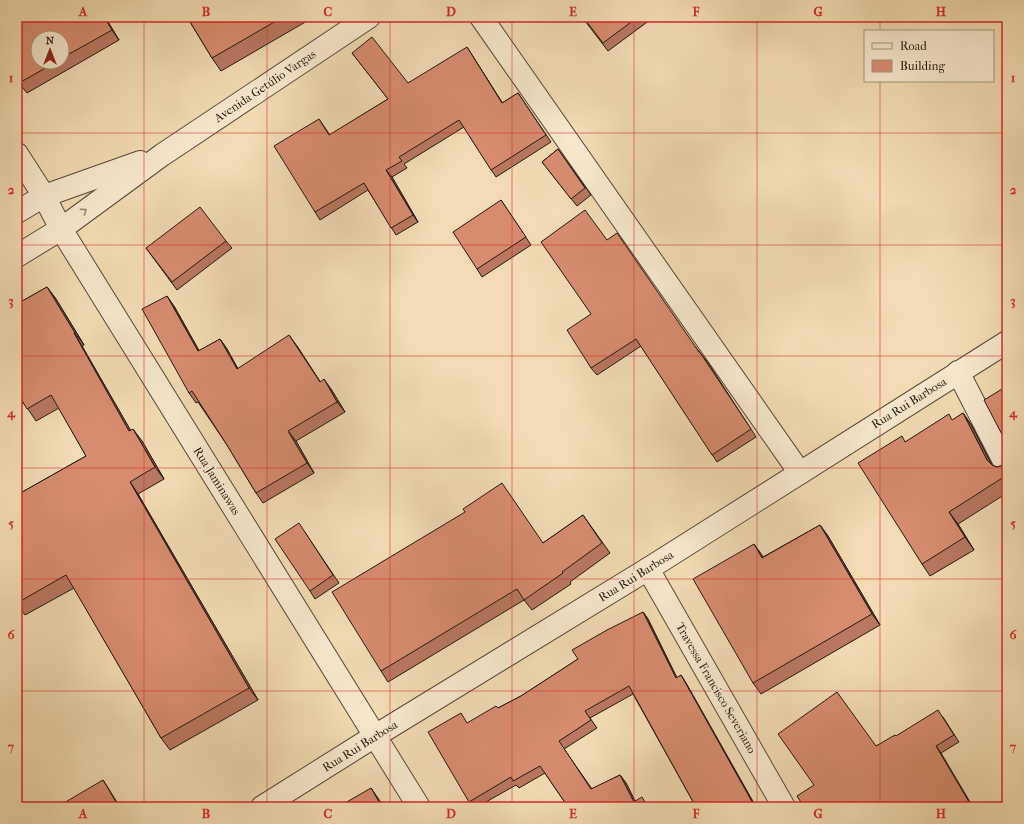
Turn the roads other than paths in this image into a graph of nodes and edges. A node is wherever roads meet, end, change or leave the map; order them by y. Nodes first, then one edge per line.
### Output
1 (369, 17) edge
2 (481, 17) edge
3 (17, 154) edge
4 (162, 155) junction
5 (44, 196) junction
6 (17, 212) edge
7 (61, 229) junction
8 (17, 256) edge
9 (1007, 342) edge
10 (958, 372) junction
11 (1007, 467) edge
12 (800, 473) junction
13 (648, 569) junction
14 (375, 736) junction
15 (262, 807) edge
16 (419, 807) edge
17 (784, 807) edge

1 - 4 street, Avenida Getúlio Vargas
2 - 12 street
3 - 5 street, Rua Jaminawas
4 - 5 street, Avenida Getúlio Vargas
7 -> 4 street, Avenida Getúlio Vargas
5 - 6 street, Avenida Getúlio Vargas
5 - 7 street, Rua Jaminawas
7 - 8 street, Avenida Getúlio Vargas
7 - 14 street, Rua Jaminawas
9 - 10 street, Rua Rui Barbosa
10 - 11 street
10 - 12 street, Rua Rui Barbosa
12 - 13 street, Rua Rui Barbosa
13 - 14 street, Rua Rui Barbosa
13 - 17 street, Travessa Francisco Severiano
14 - 15 street, Rua Rui Barbosa
14 - 16 street, Rua Jaminawas

